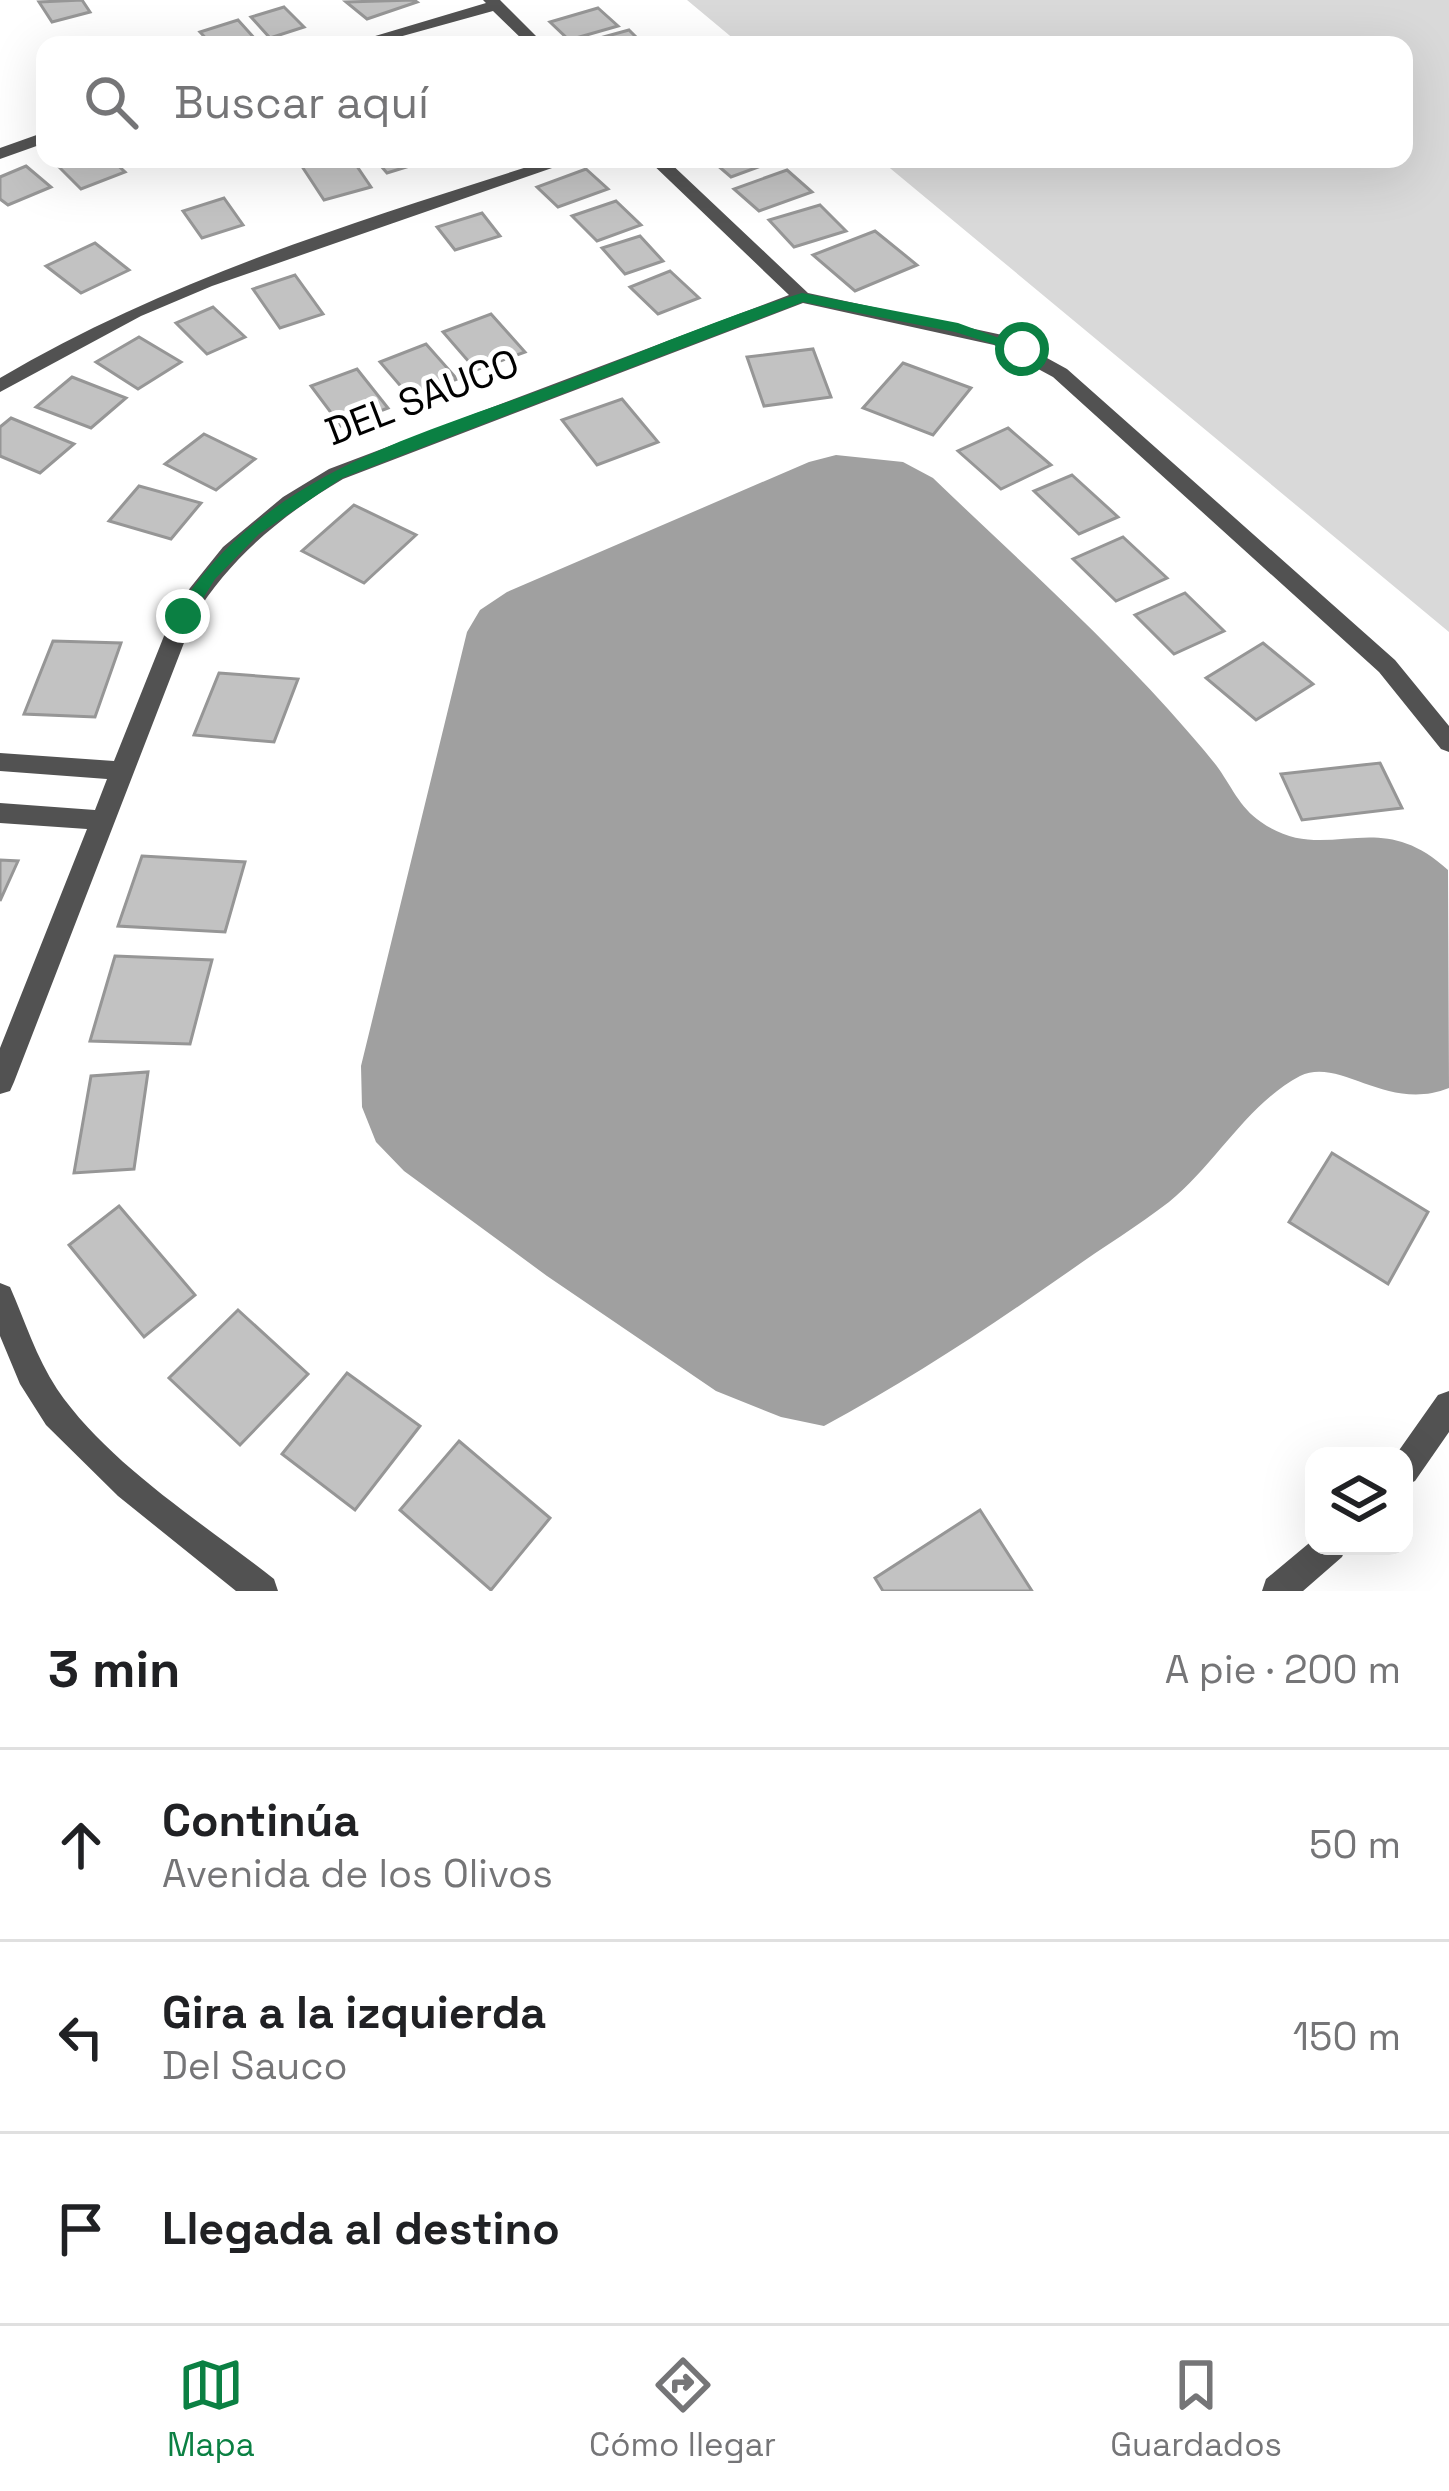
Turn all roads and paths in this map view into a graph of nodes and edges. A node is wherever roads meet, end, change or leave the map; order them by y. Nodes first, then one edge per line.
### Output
1 (493, 2) edge
2 (382, 36) edge
3 (528, 36) edge
4 (36, 140) edge
5 (0, 154) edge
6 (542, 168) edge
7 (666, 168) edge
8 (802, 297) junction
9 (0, 386) edge
10 (1449, 743) edge
11 (0, 762) edge
12 (121, 771) junction
13 (0, 813) edge
14 (102, 820) junction
15 (0, 1082) edge
16 (0, 1297) edge
17 (1449, 1406) edge
18 (1413, 1457) edge
19 (1320, 1555) edge
20 (262, 1591) edge
21 (1278, 1591) edge

1 - 2 street
1 - 3 street
4 - 5 street
6 - 9 street
7 - 8 street
8 - 10 street
8 - 12 street, DEL SAUCO
11 - 12 street
12 - 14 street, DEL SAUCO
13 - 14 street
14 - 15 street, DEL SAUCO
16 - 20 street
17 - 18 street
19 - 21 street

